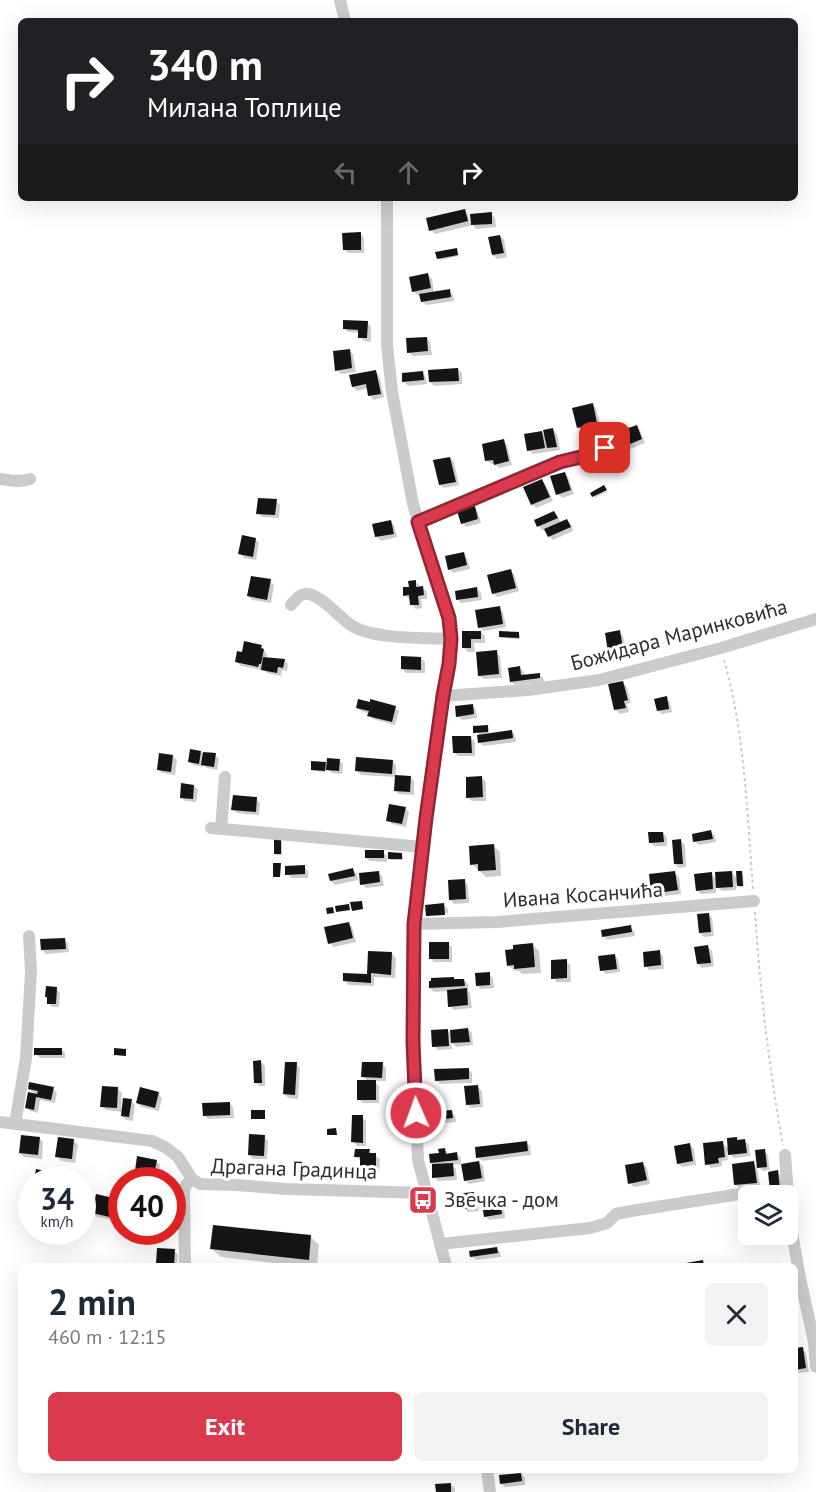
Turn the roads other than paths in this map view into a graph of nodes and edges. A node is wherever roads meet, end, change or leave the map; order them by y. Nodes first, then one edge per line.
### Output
1 (340, 0) edge
2 (344, 18) edge
3 (387, 201) edge
4 (605, 448) dead end
5 (0, 479) edge
6 (30, 479) dead end
7 (418, 522) junction
8 (291, 605) dead end
9 (816, 619) edge
10 (451, 639) junction
11 (443, 696) junction
12 (225, 777) dead end
13 (423, 847) junction
14 (754, 901) dead end
15 (414, 924) junction
16 (29, 936) dead end
17 (0, 1122) edge
18 (15, 1124) junction
19 (785, 1155) dead end
20 (192, 1179) junction
21 (426, 1193) junction
22 (738, 1194) edge
23 (440, 1244) junction
24 (185, 1263) edge
25 (446, 1263) edge
26 (797, 1263) edge
27 (798, 1267) edge
28 (816, 1367) edge
29 (487, 1473) edge
30 (490, 1492) edge

1 - 2 street
3 - 7 street
4 - 7 street
5 - 6 street
7 - 10 street
8 - 10 street
9 - 11 street, Божидара Маринковића
10 - 11 street
11 - 13 street
12 - 13 street
13 - 15 street
14 - 15 street, Ивана Косанчића
15 - 21 street
16 - 18 street
17 - 18 street, Драгана Градинца
18 - 20 street, Драгана Градинца
19 - 26 street
20 - 21 street, Драгана Градинца
20 - 24 street
21 - 23 street
22 - 23 street
23 - 25 street
27 - 28 street
29 - 30 street

